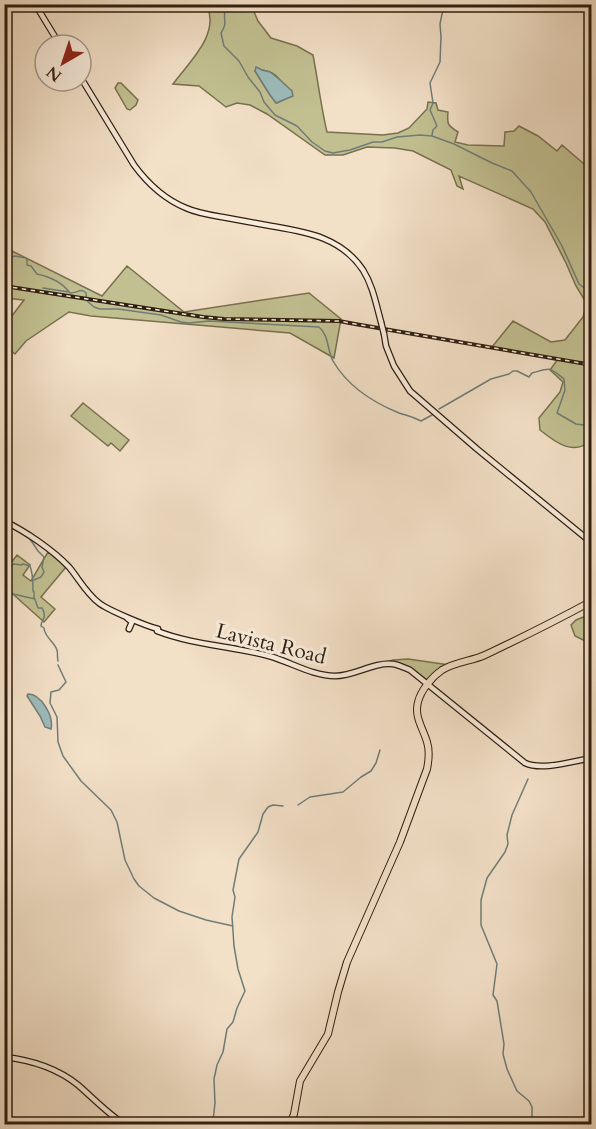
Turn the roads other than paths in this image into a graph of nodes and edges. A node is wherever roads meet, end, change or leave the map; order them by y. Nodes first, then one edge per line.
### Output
1 (34, 4) edge
2 (52, 33) edge
3 (90, 93) edge
4 (4, 522) edge
5 (591, 543) edge
6 (591, 601) edge
7 (124, 615) junction
8 (146, 619) dead end
9 (148, 626) junction
10 (129, 629) dead end
11 (428, 685) junction
12 (591, 758) edge
13 (4, 1057) edge
14 (124, 1125) edge
15 (290, 1125) edge

1 - 2 main road
3 - 5 main road, bridge
4 - 7 main road
6 - 11 main road
7 - 9 main road, Lavista Road
7 - 10 main road
8 - 9 main road
9 - 11 main road, Lavista Road
11 - 12 main road, Lavista Road
11 - 15 main road
13 - 14 main road

